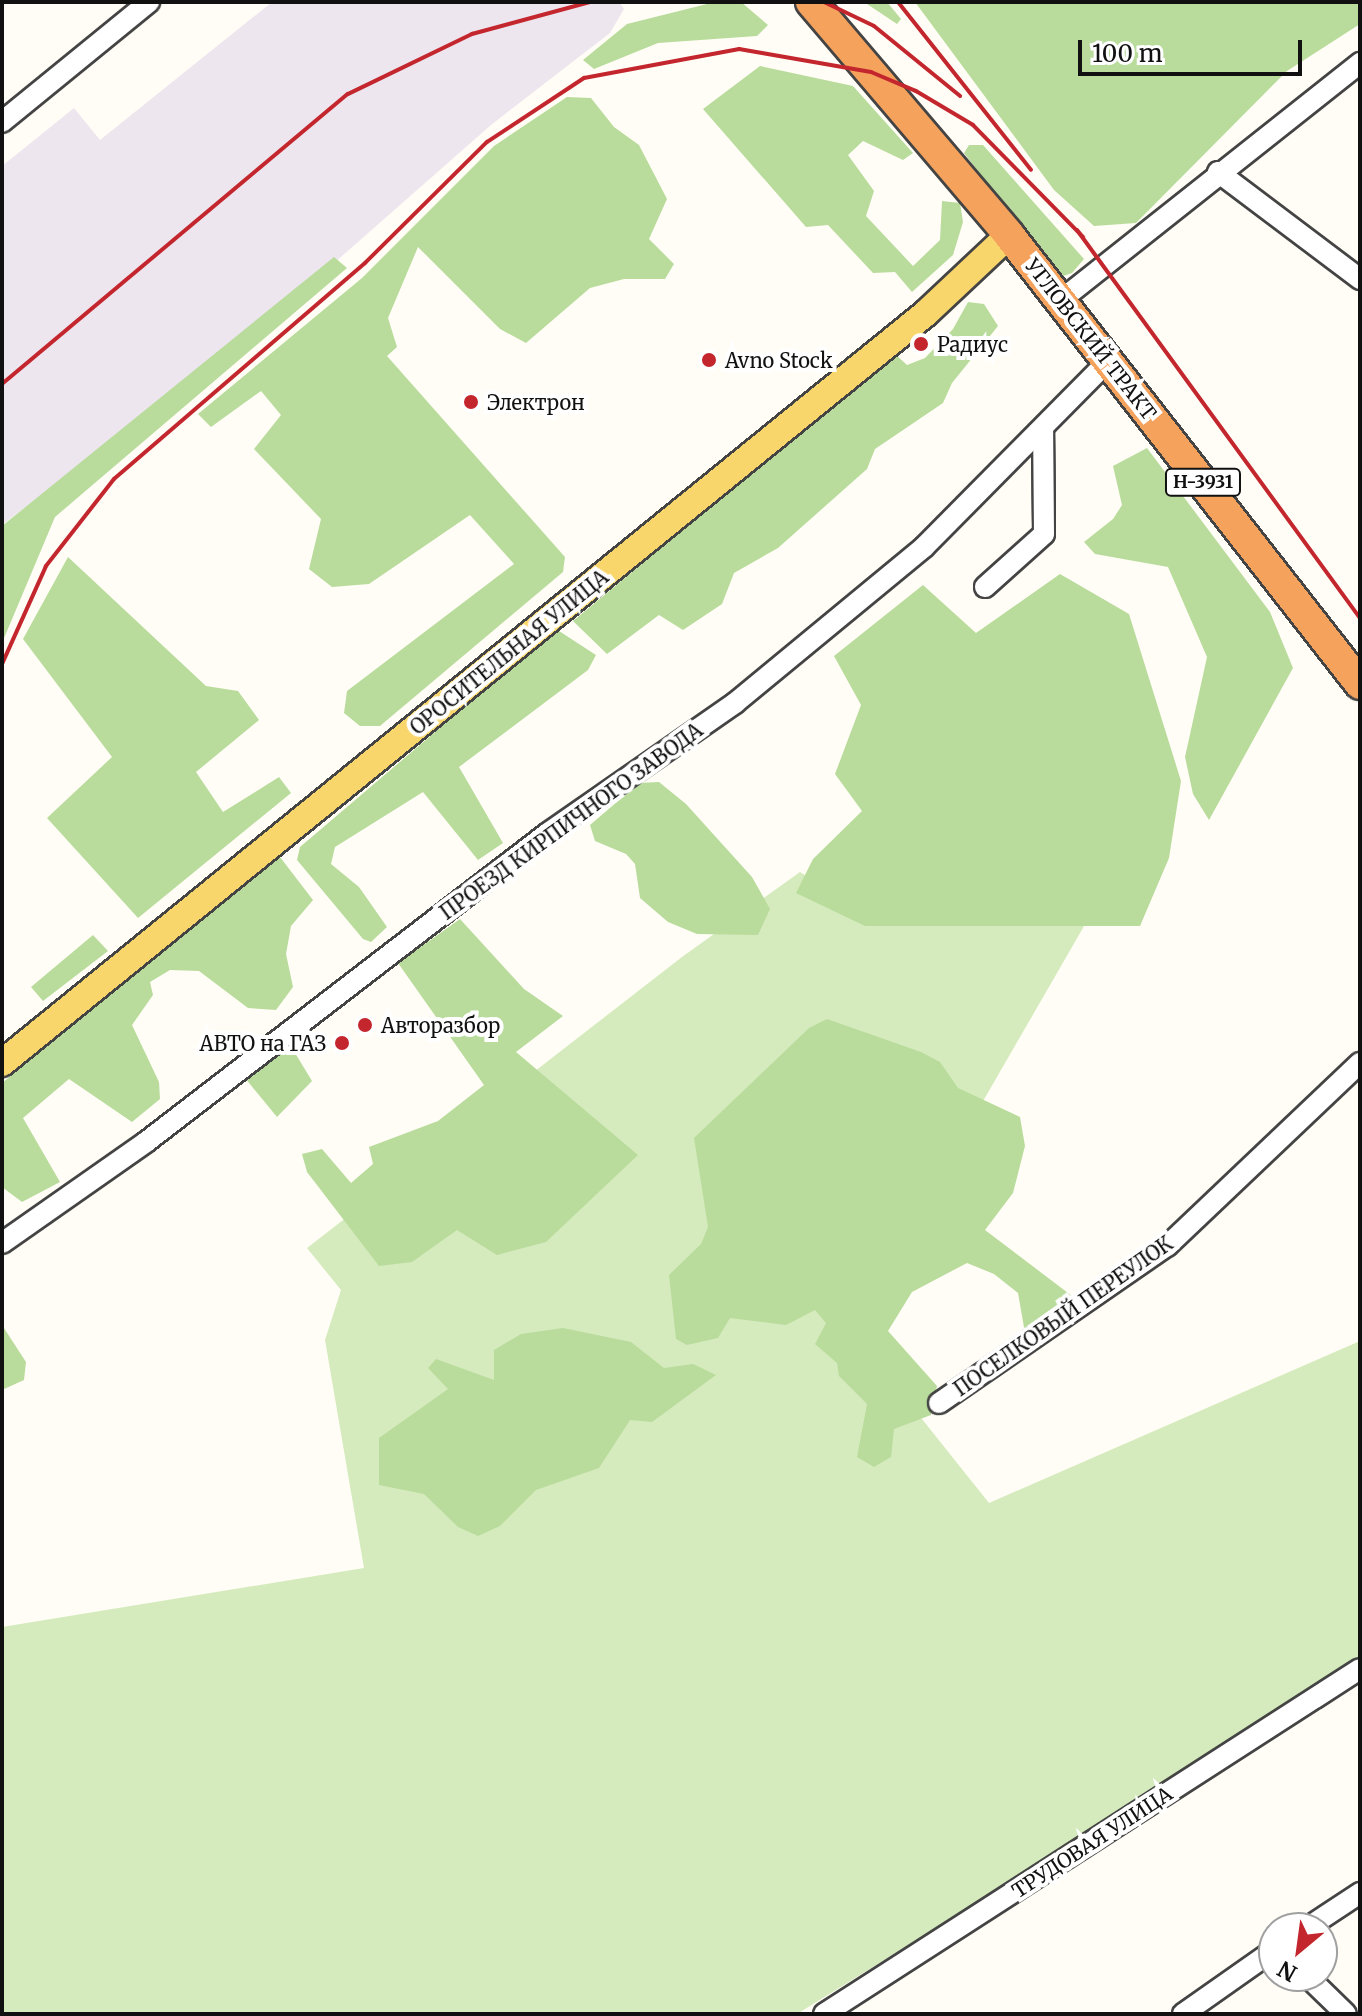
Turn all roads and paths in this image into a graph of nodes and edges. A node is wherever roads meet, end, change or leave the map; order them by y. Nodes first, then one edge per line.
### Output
1 (149, 2) edge
2 (811, 2) edge
3 (1360, 63) edge
4 (2, 122) edge
5 (1218, 172) junction
6 (1009, 235) junction
7 (1360, 279) edge
8 (1047, 282) junction
9 (1108, 361) junction
10 (1043, 428) junction
11 (985, 587) dead end
12 (1360, 684) edge
13 (2, 1063) edge
14 (1360, 1063) edge
15 (2, 1243) edge
16 (939, 1403) dead end
17 (1360, 1669) edge
18 (1360, 1893) edge
19 (1331, 1912) edge
20 (1258, 1961) edge
21 (1323, 1992) edge
22 (824, 2014) edge
23 (1183, 2014) edge
24 (1346, 2014) edge

1 - 4 street
2 - 6 highway, УГЛОВСКИЙ ТРАКТ / Н-3931
3 - 5 street
5 - 7 street
5 - 8 street
6 - 8 highway, УГЛОВСКИЙ ТРАКТ / Н-3931
6 - 13 main road, ОРОСИТЕЛЬНАЯ УЛИЦА
8 - 9 highway, УГЛОВСКИЙ ТРАКТ / Н-3931
9 - 10 street, ПРОЕЗД КИРПИЧНОГО ЗАВОДА
9 - 12 highway, УГЛОВСКИЙ ТРАКТ / Н-3931
10 - 11 street
10 - 15 street, ПРОЕЗД КИРПИЧНОГО ЗАВОДА
14 - 16 street, ПОСЕЛКОВЫЙ ПЕРЕУЛОК
17 - 22 street, ТРУДОВАЯ УЛИЦА
18 - 19 street
20 - 23 street
21 - 24 street

